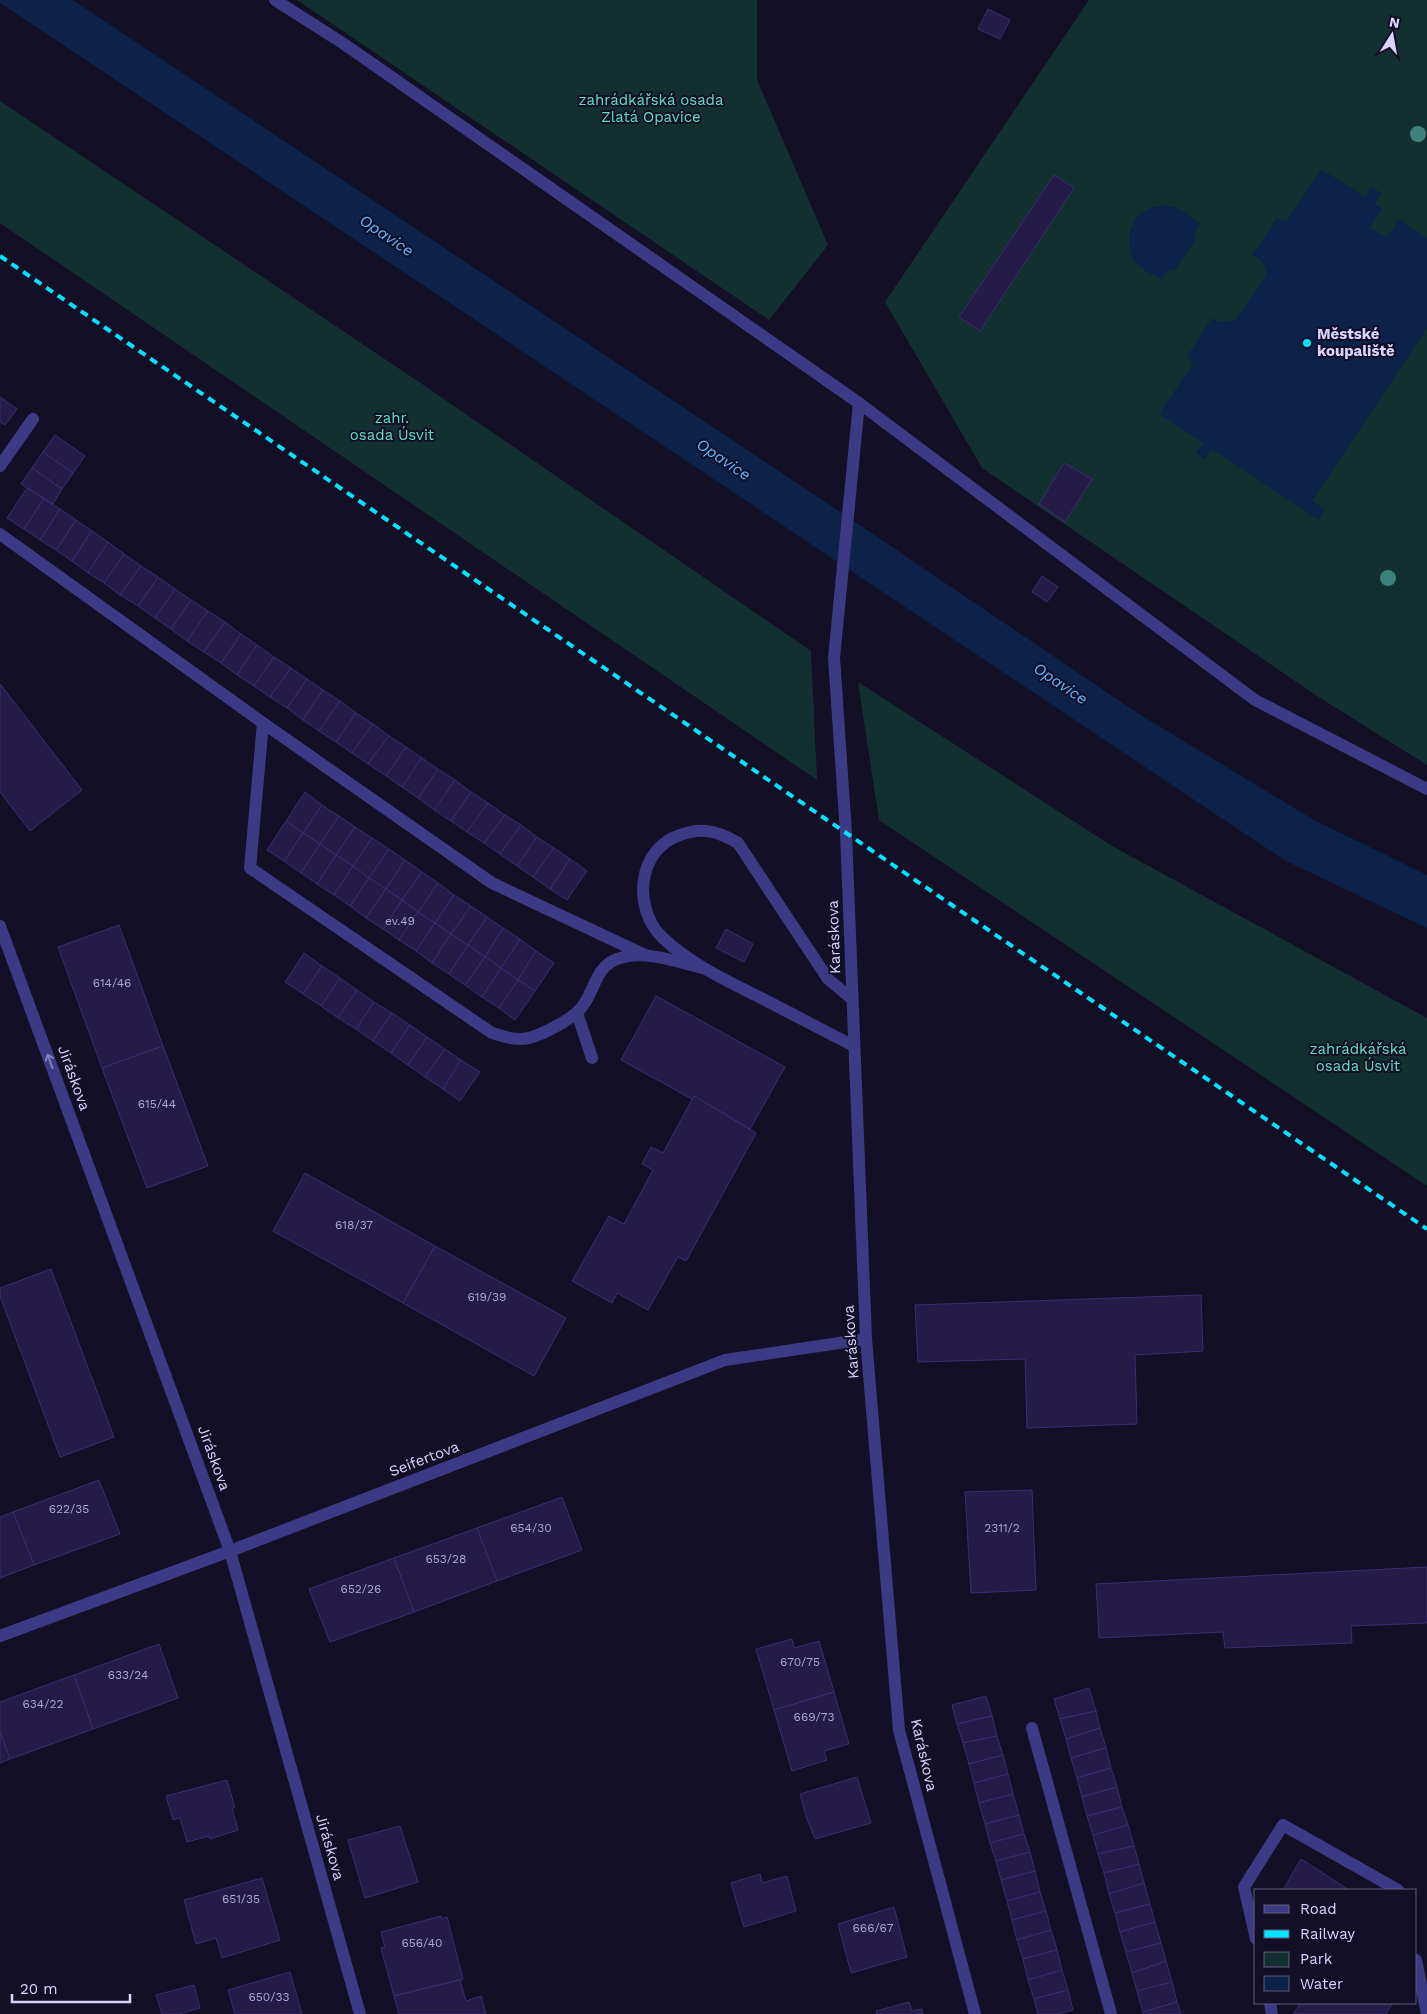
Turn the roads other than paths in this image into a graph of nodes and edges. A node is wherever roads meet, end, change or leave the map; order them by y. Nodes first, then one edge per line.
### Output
1 (275, 0) edge
2 (859, 403) junction
3 (33, 419) dead end
4 (0, 466) edge
5 (0, 534) edge
6 (264, 722) junction
7 (1427, 789) edge
8 (0, 926) edge
9 (645, 955) junction
10 (703, 968) junction
11 (852, 999) junction
12 (577, 1013) junction
13 (854, 1046) junction
14 (592, 1058) dead end
15 (866, 1339) junction
16 (230, 1551) junction
17 (0, 1636) edge
18 (1032, 1728) dead end
19 (1396, 1889) edge
20 (1254, 1931) edge
21 (1417, 1965) edge
22 (360, 2014) edge
23 (975, 2014) edge
24 (1111, 2014) edge
25 (1427, 2014) edge

1 - 2 street
2 - 7 street
2 - 11 street, Karáskova
3 - 4 street
5 - 6 street
6 - 9 street
6 - 12 street
16 -> 8 street, Jiráskova
9 - 10 street
9 - 12 street
10 - 11 street
10 - 13 street
11 - 13 street, Karáskova
12 - 14 street
13 - 15 street, Karáskova
15 - 16 street, Seifertova
15 - 23 street, Karáskova
16 - 17 street, Seifertova
16 - 22 street, Jiráskova
18 - 24 street
19 - 20 street
21 - 25 street

